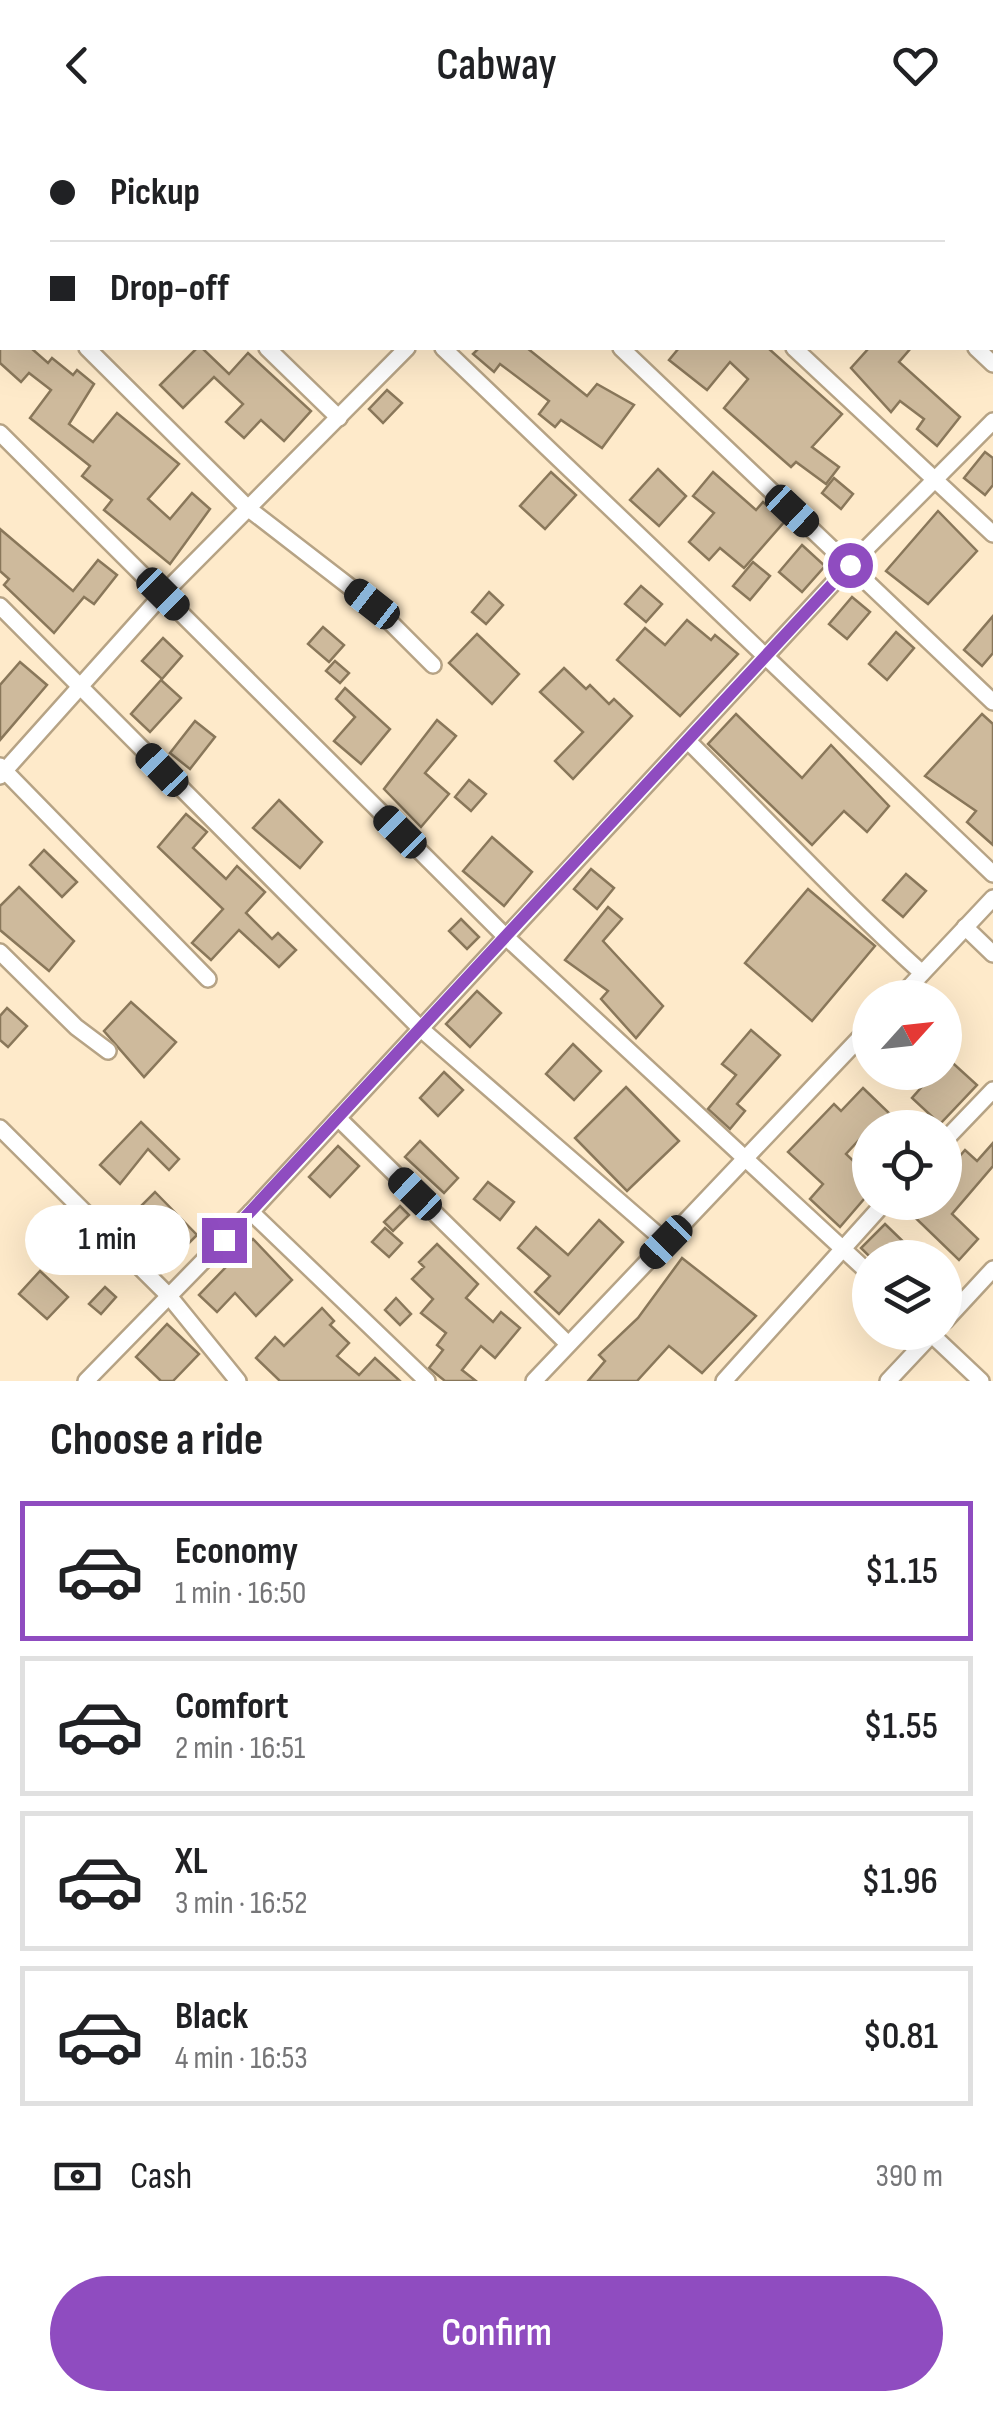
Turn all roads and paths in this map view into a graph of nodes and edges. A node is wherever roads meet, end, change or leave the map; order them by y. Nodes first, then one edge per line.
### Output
1 (89, 350) edge
2 (269, 350) edge
3 (404, 350) edge
4 (446, 350) edge
5 (623, 350) edge
6 (796, 350) edge
7 (339, 418) junction
8 (993, 420) edge
9 (0, 432) edge
10 (935, 482) junction
11 (249, 509) junction
12 (993, 534) edge
13 (850, 565) junction
14 (163, 594) junction
15 (0, 606) edge
16 (767, 655) junction
17 (433, 665) dead end
18 (79, 685) junction
19 (993, 702) edge
20 (688, 740) junction
21 (2, 771) edge
22 (993, 874) edge
23 (993, 898) edge
24 (965, 928) junction
25 (506, 937) junction
26 (0, 952) edge
27 (993, 954) edge
28 (922, 973) junction
29 (208, 979) dead end
30 (915, 980) edge
31 (421, 1029) junction
32 (852, 1047) edge
33 (108, 1051) dead end
34 (993, 1090) edge
35 (338, 1118) junction
36 (962, 1122) edge
37 (0, 1128) edge
38 (743, 1161) junction
39 (251, 1212) junction
40 (869, 1220) edge
41 (666, 1242) junction
42 (843, 1247) junction
43 (852, 1256) edge
44 (993, 1269) edge
45 (169, 1296) junction
46 (962, 1302) edge
47 (568, 1344) junction
48 (916, 1350) edge
49 (949, 1350) edge
50 (86, 1381) edge
51 (238, 1381) edge
52 (428, 1381) edge
53 (534, 1381) edge
54 (724, 1381) edge
55 (888, 1381) edge
56 (981, 1381) edge

1 - 11 street
2 - 7 street
3 - 7 street
4 - 16 street
5 - 13 street
6 - 10 street
7 - 11 street
8 - 10 street
9 - 14 street
10 - 12 street
10 - 13 street
11 - 14 street
11 - 17 street
13 - 16 street
13 - 19 street
14 - 18 street
14 - 25 street
15 - 18 street
16 - 20 street
16 - 22 street
18 - 21 street
18 - 31 street
20 - 25 street
20 - 28 street
21 - 29 street
23 - 24 street
24 - 27 street
24 - 28 street
25 - 31 street
25 - 38 street
26 - 33 street
28 - 30 street
31 - 35 street
31 - 41 street
32 - 38 street
34 - 36 street
35 - 39 street
35 - 47 street
37 - 45 street
38 - 41 street
38 - 42 street
39 - 45 street
39 - 52 street
40 - 42 street
41 - 47 street
42 - 43 street
42 - 54 street
44 - 46 street
45 - 50 street
45 - 51 street
47 - 53 street
48 - 55 street
49 - 56 street

